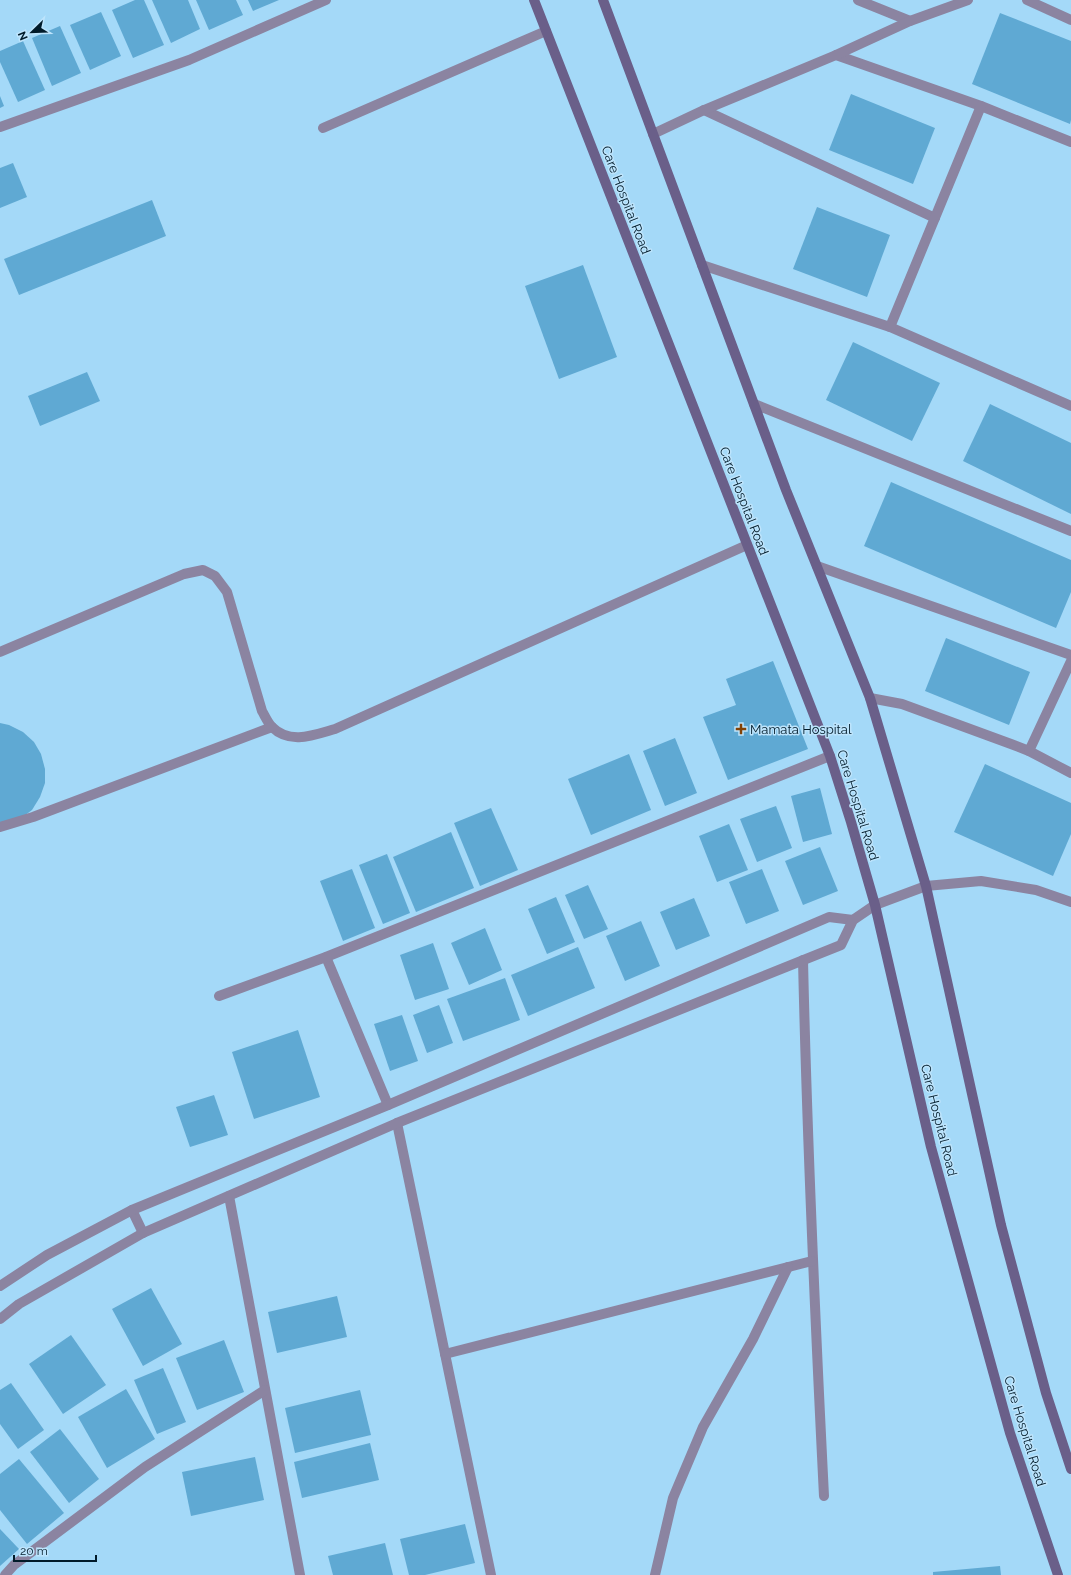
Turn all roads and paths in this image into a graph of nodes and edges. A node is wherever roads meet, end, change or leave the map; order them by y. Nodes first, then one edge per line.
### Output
1 (326, 0) edge
2 (534, 0) edge
3 (603, 0) edge
4 (858, 0) edge
5 (968, 0) edge
6 (1027, 0) edge
7 (1071, 20) edge
8 (910, 21) junction
9 (546, 31) junction
10 (836, 55) junction
11 (981, 106) junction
12 (704, 110) junction
13 (0, 127) edge
14 (323, 128) dead end
15 (653, 134) junction
16 (1071, 142) edge
17 (935, 218) junction
18 (702, 265) junction
19 (890, 327) junction
20 (1070, 403) edge
21 (754, 404) junction
22 (1071, 531) edge
23 (747, 545) junction
24 (817, 566) junction
25 (0, 652) edge
26 (1071, 655) edge
27 (1071, 661) edge
28 (870, 698) junction
29 (272, 727) junction
30 (1029, 751) junction
31 (830, 756) junction
32 (1071, 773) edge
33 (0, 827) edge
34 (926, 886) junction
35 (1071, 902) edge
36 (874, 905) junction
37 (853, 920) junction
38 (326, 957) junction
39 (803, 960) junction
40 (219, 996) dead end
41 (388, 1105) junction
42 (397, 1122) junction
43 (229, 1196) junction
44 (132, 1210) junction
45 (142, 1233) junction
46 (812, 1261) junction
47 (788, 1267) junction
48 (0, 1286) edge
49 (0, 1319) edge
50 (445, 1354) junction
51 (265, 1390) junction
52 (1071, 1469) edge
53 (824, 1496) dead end
54 (5, 1575) edge
55 (300, 1575) edge
56 (491, 1575) edge
57 (655, 1575) edge
58 (1058, 1575) edge

1 - 13 street
2 - 9 street, Care Hospital Road
3 - 15 street
4 - 8 street
5 - 8 street
6 - 7 street
8 - 10 street
9 - 14 street
9 - 23 street, Care Hospital Road
10 - 11 street
10 - 12 street
11 - 16 street
11 - 17 street
12 - 15 street
12 - 17 street
15 - 18 street
17 - 19 street
18 - 19 street
18 - 21 street
19 - 20 street
21 - 22 street
21 - 24 street
23 - 29 street
23 - 31 street, Care Hospital Road
24 - 26 street
24 - 28 street
25 - 29 street
27 - 30 street
28 - 30 street
28 - 34 street
29 - 33 street
30 - 32 street
31 - 36 street, Care Hospital Road
31 - 38 street
34 - 35 street
34 - 36 street
34 - 52 street
36 - 37 street
36 - 58 street, Care Hospital Road
37 - 39 street
37 - 41 street
38 - 40 street
38 - 41 street
39 - 42 street
39 - 46 street
41 - 44 street
42 - 43 street
42 - 50 street
43 - 45 street
43 - 51 street
44 - 45 street
44 - 48 street
45 - 49 street
46 - 47 street
46 - 53 street
47 - 50 street
47 - 57 street
50 - 56 street
51 - 54 street
51 - 55 street

